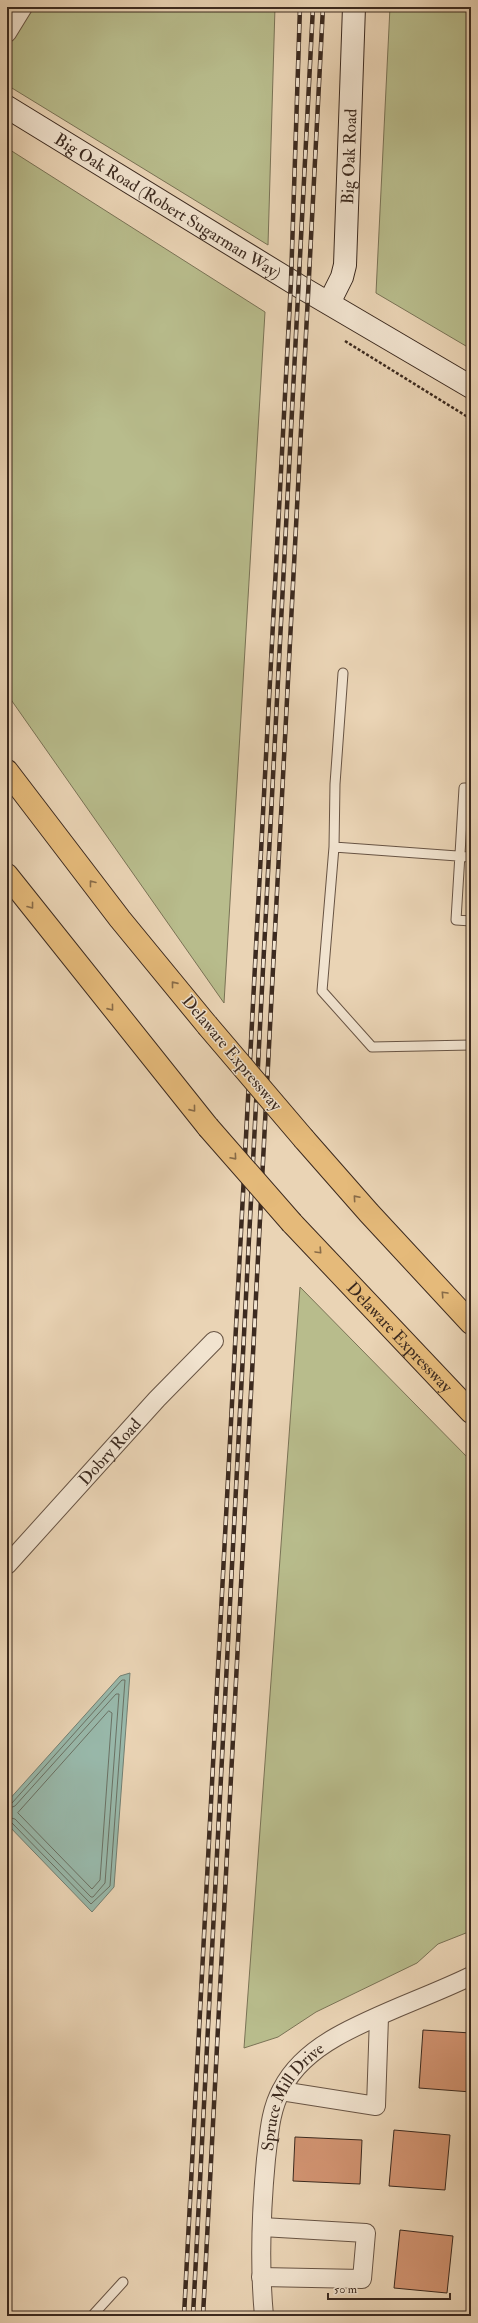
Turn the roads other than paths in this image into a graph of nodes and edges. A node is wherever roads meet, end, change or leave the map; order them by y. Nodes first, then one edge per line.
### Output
1 (23, 7) edge
2 (354, 7) edge
3 (7, 33) edge
4 (7, 107) edge
5 (329, 303) junction
6 (471, 387) edge
7 (343, 673) dead end
8 (7, 771) edge
9 (471, 788) edge
10 (334, 848) junction
11 (460, 856) junction
12 (471, 857) edge
13 (7, 875) edge
14 (471, 921) edge
15 (471, 1044) edge
16 (471, 1322) edge
17 (214, 1342) dead end
18 (471, 1412) edge
19 (7, 1564) edge
20 (471, 1976) edge
21 (379, 2017) junction
22 (281, 2091) junction
23 (262, 2227) junction
24 (260, 2277) junction
25 (123, 2282) dead end
26 (92, 2316) edge
27 (264, 2316) edge

1 - 3 street
2 - 5 street, Big Oak Road
4 - 5 street, Big Oak Road (Robert Sugarman Way)
5 - 6 street, Big Oak Road (Robert Sugarman Way)
7 - 10 lane
16 -> 8 highway, Delaware Expressway, bridge
9 - 11 lane
10 - 11 lane
10 - 15 lane
11 - 12 lane
11 - 14 lane
13 -> 18 highway, Delaware Expressway, bridge
17 - 19 street, Dobry Road
20 - 21 street, Spruce Mill Drive
21 - 22 street, Spruce Mill Drive
21 - 22 street
22 - 23 street, Spruce Mill Drive
23 - 24 street, Spruce Mill Drive
23 - 24 street
24 - 27 street, Spruce Mill Drive
25 - 26 lane

